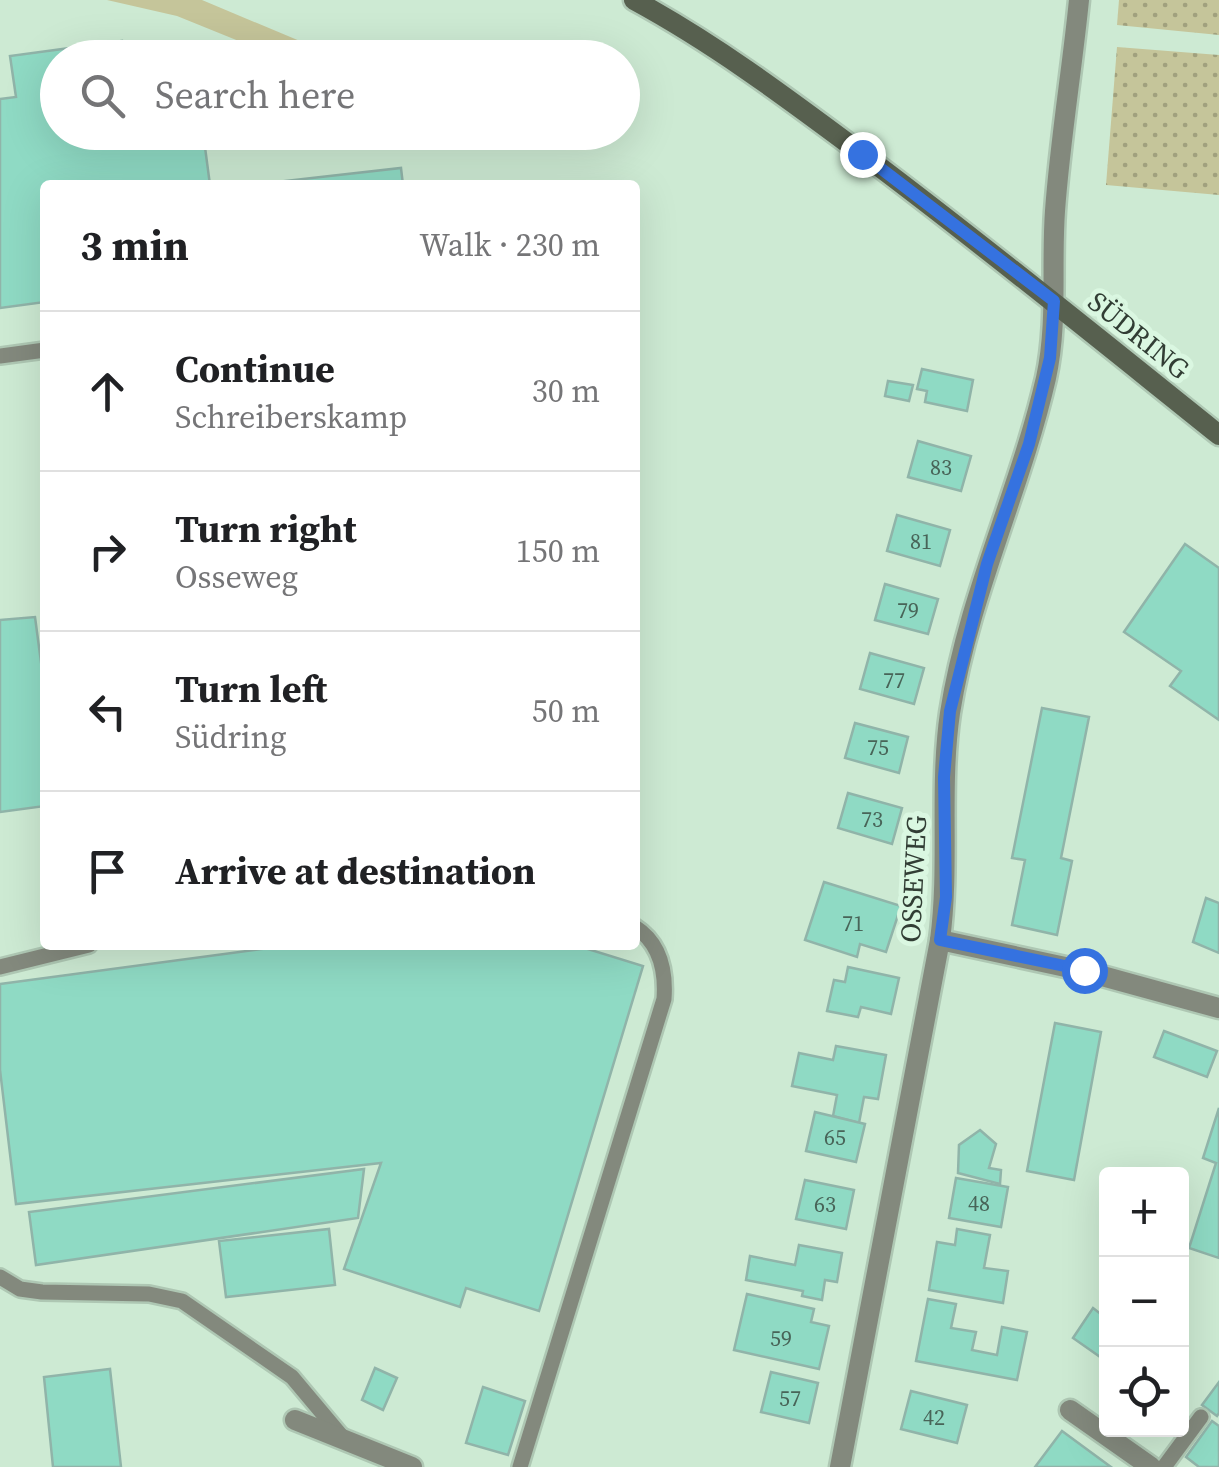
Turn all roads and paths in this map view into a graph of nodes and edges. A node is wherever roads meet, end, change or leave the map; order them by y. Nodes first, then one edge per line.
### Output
1 (634, 0) edge
2 (1079, 0) edge
3 (1054, 301) junction
4 (40, 351) edge
5 (0, 356) edge
6 (1219, 435) edge
7 (640, 933) edge
8 (940, 940) junction
9 (68, 950) edge
10 (0, 966) edge
11 (1219, 1008) edge
12 (0, 1277) edge
13 (1070, 1410) dead end
14 (1201, 1417) dead end
15 (295, 1420) dead end
16 (1099, 1420) edge
17 (1119, 1437) edge
18 (346, 1440) junction
19 (412, 1467) edge
20 (520, 1467) edge
21 (840, 1467) edge
22 (1151, 1467) edge
23 (1164, 1467) edge

1 - 3 main road, SÜDRING
2 - 3 street, OSSEWEG
3 - 6 main road, SÜDRING
3 - 8 street, OSSEWEG
4 - 5 lane
7 - 20 lane
8 - 11 street
8 - 21 street, OSSEWEG
9 - 10 lane
12 - 18 lane
13 - 16 street
14 - 23 lane
15 - 18 street
17 - 22 street
18 - 19 street

